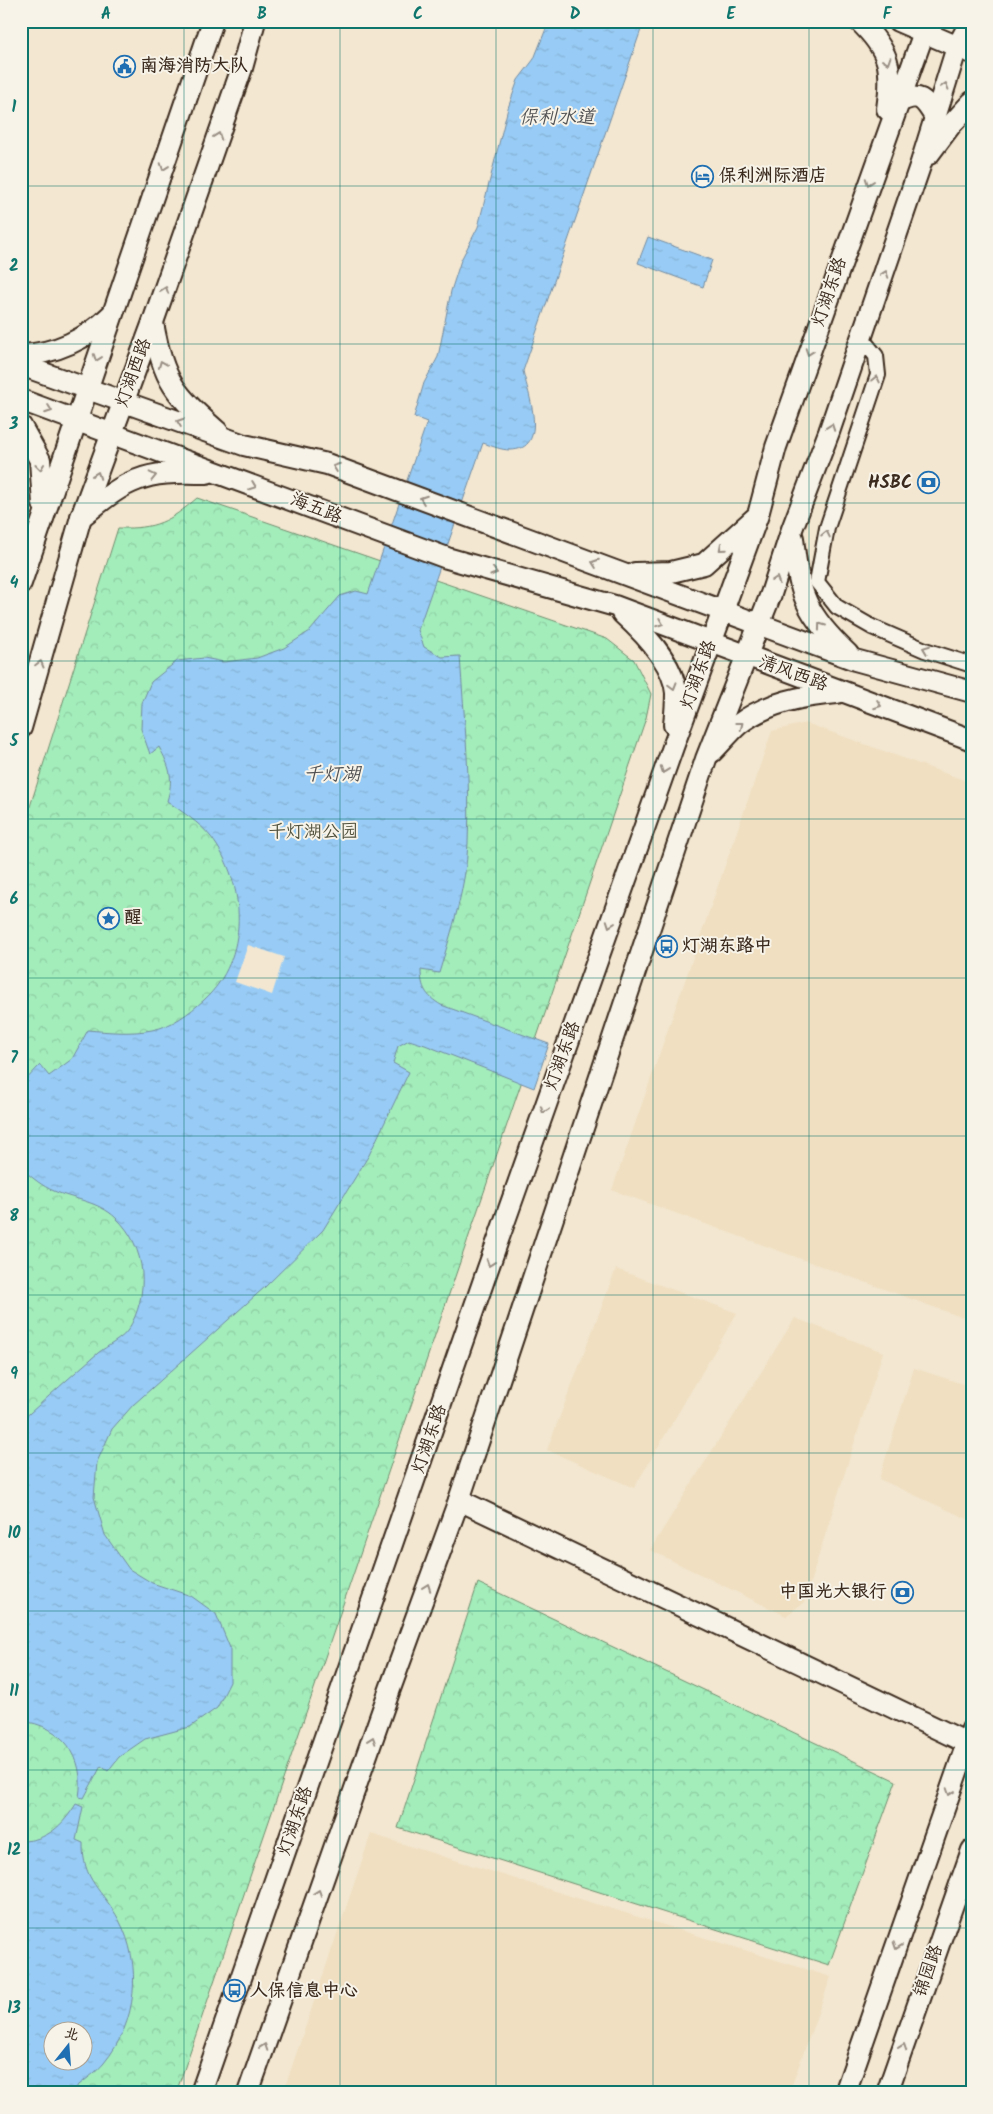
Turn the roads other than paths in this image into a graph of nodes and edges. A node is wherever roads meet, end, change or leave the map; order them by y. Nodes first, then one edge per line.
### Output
1 (213, 21) edge
2 (255, 21) edge
3 (859, 21) edge
4 (898, 21) edge
5 (971, 21) edge
6 (926, 26) edge
7 (964, 50) edge
8 (899, 102) junction
9 (972, 102) edge
10 (935, 117) junction
11 (881, 152) junction
12 (920, 166) junction
13 (114, 312) junction
14 (153, 322) junction
15 (862, 339) junction
16 (21, 355) edge
17 (21, 364) edge
18 (86, 388) junction
19 (21, 400) edge
20 (124, 402) junction
21 (76, 420) junction
22 (21, 426) edge
23 (112, 433) junction
24 (227, 439) junction
25 (218, 473) junction
26 (44, 514) junction
27 (758, 515) junction
28 (81, 517) junction
29 (792, 529) junction
30 (624, 574) junction
31 (21, 583) edge
32 (615, 606) junction
33 (723, 610) junction
34 (759, 626) junction
35 (711, 642) junction
36 (746, 657) junction
37 (855, 660) junction
38 (972, 665) edge
39 (971, 688) edge
40 (843, 692) junction
41 (21, 728) edge
42 (972, 740) edge
43 (673, 747) junction
44 (706, 759) junction
45 (459, 1500) junction
46 (969, 1736) edge
47 (972, 1850) edge
48 (201, 2093) edge
49 (248, 2093) edge
50 (845, 2093) edge
51 (887, 2093) edge

1 -> 13 main road
14 -> 2 main road, 灯湖西路
3 -> 11 main road
4 - 6 main road
5 - 7 main road, 灯湖东路
6 - 7 main road
6 - 8 main road, 灯湖东路
10 -> 7 main road, 灯湖东路
8 - 10 main road
8 - 11 main road, 灯湖东路
9 - 12 main road
10 - 12 main road, 灯湖东路
11 -> 27 main road, 灯湖东路
15 -> 12 main road, 灯湖东路
13 - 16 main road
13 -> 18 main road
14 - 20 main road, 灯湖西路
24 -> 14 main road
29 -> 15 main road, 灯湖东路
38 -> 15 street
17 - 18 main road, 清风西路
18 - 20 main road, 清风西路
18 - 21 main road
19 -> 21 main road, 海五路
20 - 23 main road, 灯湖西路
24 -> 20 main road, 清风西路
21 - 23 main road, 海五路
21 - 26 main road
22 -> 26 main road
23 - 25 main road, 海五路
28 -> 23 main road, 灯湖西路
30 -> 24 main road, 清风西路
28 -> 25 main road
25 -> 32 main road, 海五路
26 - 31 main road
27 -> 30 main road
27 - 33 main road, 灯湖东路
41 -> 28 main road, 灯湖西路
34 -> 29 main road, 灯湖东路
37 -> 29 main road
30 - 33 main road, 清风西路
32 -> 35 main road, 清风西路
32 -> 43 main road
33 - 34 main road, 清风西路
33 - 35 main road, 灯湖东路
34 - 36 main road, 灯湖东路
34 - 37 main road, 清风西路
35 - 36 main road, 清风西路
35 - 43 main road, 灯湖东路
36 - 40 main road, 清风西路
36 - 44 main road, 灯湖东路
37 - 39 main road, 清风西路
40 -> 42 main road, 清风西路
44 -> 40 main road
43 -> 48 main road, 灯湖东路
44 - 45 main road, 灯湖东路
45 - 46 main road
49 -> 45 main road, 灯湖东路
46 -> 50 main road
51 -> 47 main road, 锦园路

